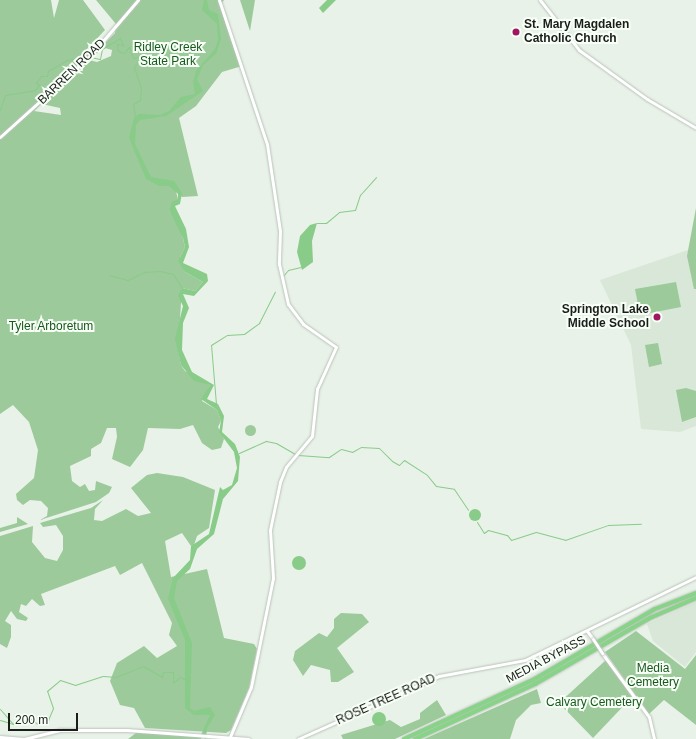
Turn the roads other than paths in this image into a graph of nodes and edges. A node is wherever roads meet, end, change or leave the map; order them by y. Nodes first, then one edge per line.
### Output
1 (138, 0) edge
2 (219, 0) edge
3 (540, 0) edge
4 (696, 128) edge
5 (0, 137) edge
6 (696, 577) edge
7 (696, 593) edge
8 (696, 598) edge
9 (587, 632) junction
10 (0, 736) edge
11 (230, 738) edge
12 (249, 739) edge
13 (298, 739) edge
14 (404, 739) edge
15 (415, 739) edge
16 (654, 739) edge

1 - 5 street, BARREN ROAD
2 - 11 street
3 - 4 street
6 - 9 street, ROSE TREE ROAD
7 - 14 highway, MEDIA BYPASS
8 - 15 highway, MEDIA BYPASS
9 - 13 street, ROSE TREE ROAD
9 - 16 street, bridge
10 - 11 street
11 - 12 street

